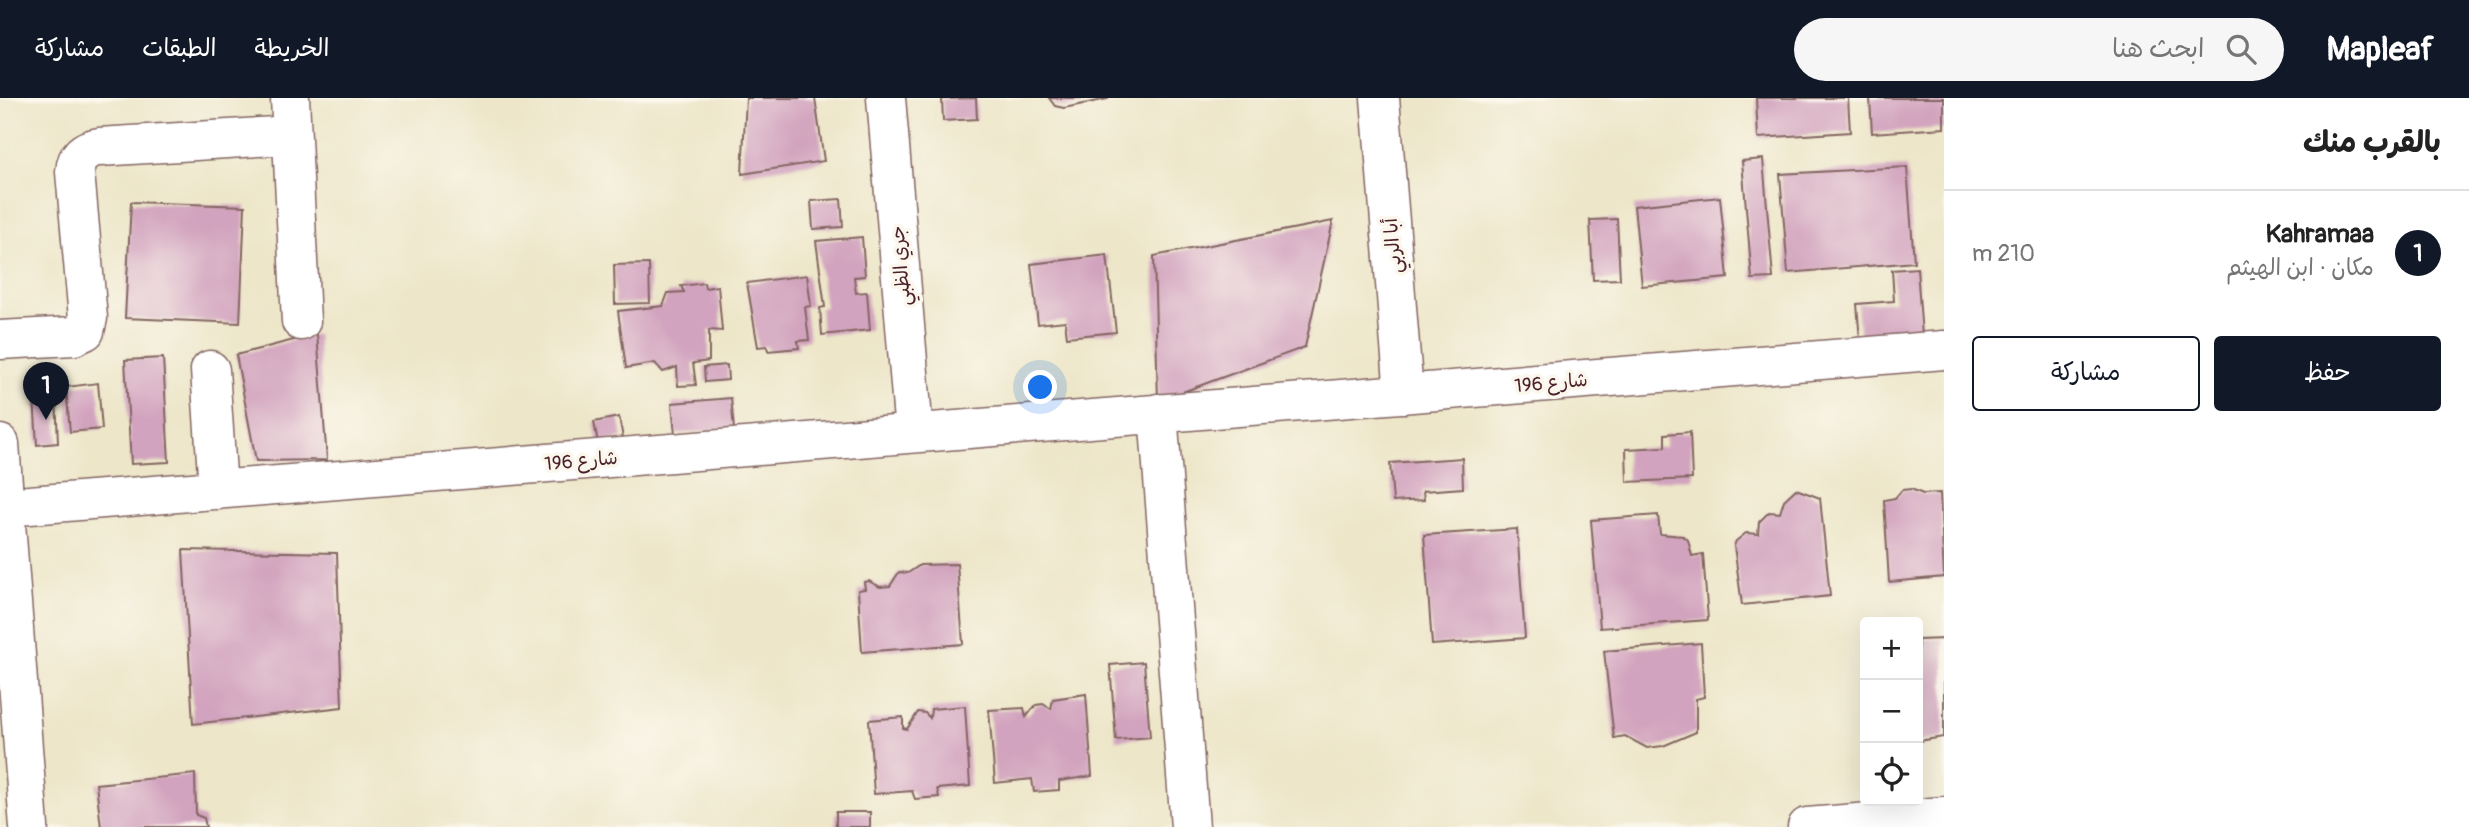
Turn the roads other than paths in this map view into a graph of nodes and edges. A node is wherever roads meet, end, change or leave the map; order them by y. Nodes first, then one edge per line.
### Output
1 (290, 98) edge
2 (886, 98) edge
3 (1380, 98) edge
4 (292, 135) junction
5 (301, 321) dead end
6 (0, 340) edge
7 (1944, 350) edge
8 (211, 370) dead end
9 (1404, 394) junction
10 (1158, 414) junction
11 (914, 433) junction
12 (0, 444) edge
13 (218, 489) junction
14 (5, 507) junction
15 (1944, 816) edge
16 (1823, 826) edge
17 (29, 827) edge
18 (1190, 827) edge

1 - 4 street
2 - 11 street, جري الظبي
3 - 9 street, أبا الربي
4 - 5 street
4 - 6 street
7 - 9 street, شارع 196
8 - 13 street
9 - 10 street, شارع 196
10 - 11 street, شارع 196
10 - 18 street
11 - 13 street, شارع 196
12 - 14 street
13 - 14 street, شارع 196
14 - 17 street
15 - 16 street

